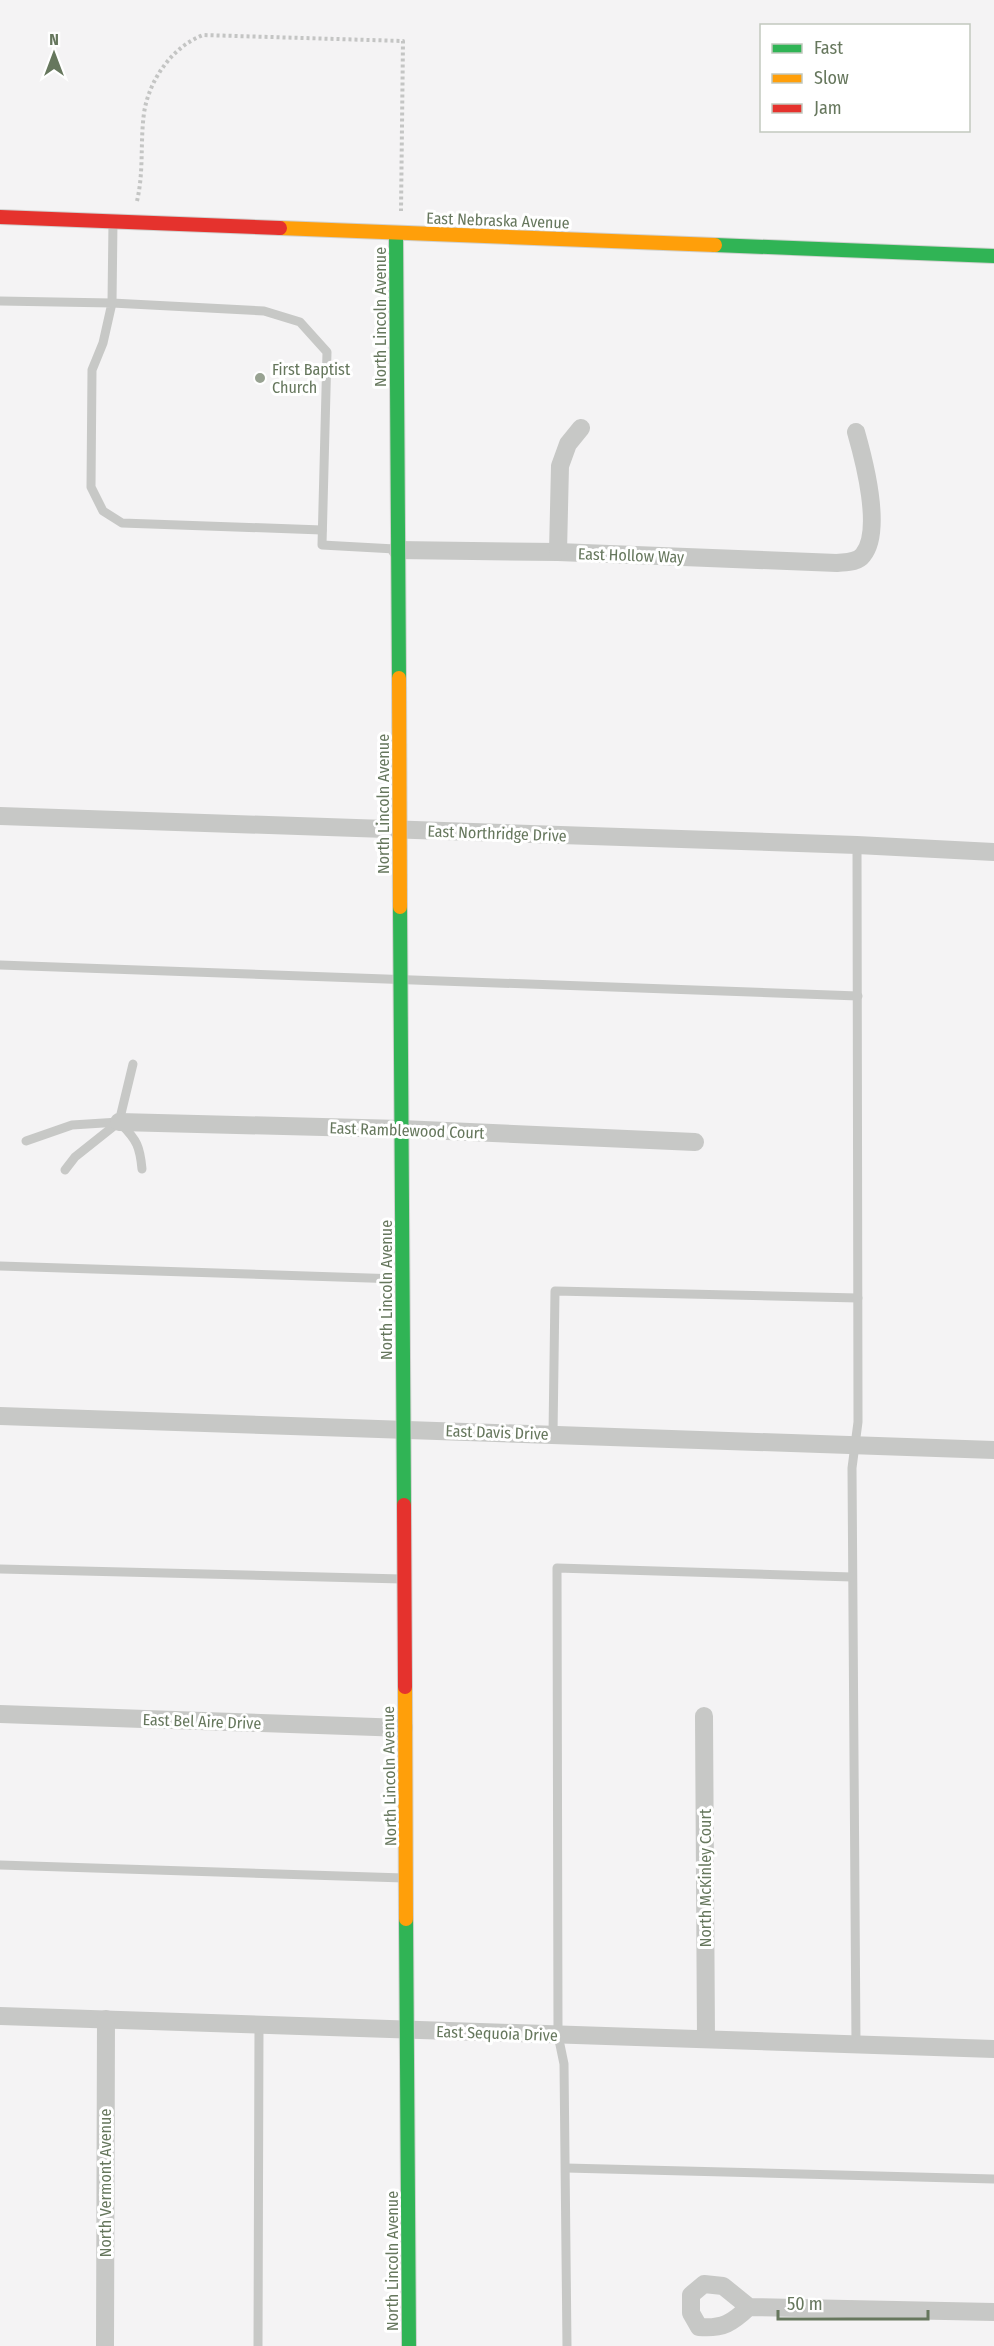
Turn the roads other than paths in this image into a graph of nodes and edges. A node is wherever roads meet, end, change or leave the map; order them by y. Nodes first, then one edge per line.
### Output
1 (0, 217) edge
2 (113, 222) junction
3 (398, 233) junction
4 (994, 256) edge
5 (0, 301) edge
6 (112, 303) junction
7 (581, 428) dead end
8 (856, 432) dead end
9 (322, 530) junction
10 (397, 550) junction
11 (558, 552) junction
12 (0, 816) edge
13 (399, 830) junction
14 (857, 845) junction
15 (994, 852) edge
16 (0, 965) edge
17 (401, 979) junction
18 (858, 996) junction
19 (133, 1064) dead end
20 (119, 1122) junction
21 (401, 1129) junction
22 (26, 1141) dead end
23 (695, 1142) dead end
24 (142, 1169) dead end
25 (65, 1170) dead end
26 (0, 1266) edge
27 (403, 1280) junction
28 (858, 1299) junction
29 (0, 1416) edge
30 (404, 1429) junction
31 (553, 1434) junction
32 (855, 1446) junction
33 (994, 1450) edge
34 (0, 1569) edge
35 (852, 1577) junction
36 (405, 1579) junction
37 (0, 1714) edge
38 (704, 1716) dead end
39 (404, 1728) junction
40 (0, 1865) edge
41 (407, 1878) junction
42 (0, 2016) edge
43 (106, 2019) junction
44 (259, 2025) junction
45 (407, 2029) junction
46 (558, 2035) junction
47 (706, 2039) junction
48 (856, 2044) junction
49 (994, 2049) edge
50 (566, 2168) junction
51 (994, 2179) edge
52 (748, 2307) dead end
53 (994, 2312) edge
54 (105, 2346) edge
55 (258, 2346) edge
56 (409, 2346) edge
57 (567, 2346) edge

1 - 2 street, East Nebraska Avenue
2 - 3 street, East Nebraska Avenue
2 - 6 lane
3 - 4 street, East Nebraska Avenue
3 - 10 street, North Lincoln Avenue
5 - 6 lane
6 - 9 lane
6 - 9 lane
7 - 11 street
8 - 11 street, East Hollow Way
9 - 10 lane
10 - 11 street, East Hollow Way
10 - 13 street, North Lincoln Avenue
12 - 13 street, East Northridge Drive
13 - 14 street, East Northridge Drive
13 - 17 street, North Lincoln Avenue
14 - 15 street, East Northridge Drive
14 - 18 lane
16 - 17 lane
17 - 18 lane
17 - 21 street, North Lincoln Avenue
18 - 28 lane
19 - 20 lane
20 - 21 street, East Ramblewood Court
20 - 22 lane
20 - 24 lane
20 - 25 lane
21 - 23 street, East Ramblewood Court
21 - 27 street, North Lincoln Avenue
26 - 27 lane
27 - 30 street, North Lincoln Avenue
28 - 31 lane
28 - 32 lane
29 - 30 street, East Davis Drive
30 - 31 street, East Davis Drive
30 - 36 street, North Lincoln Avenue
31 - 32 street, East Davis Drive
32 - 33 street, East Davis Drive
32 - 35 lane
34 - 36 lane
35 - 46 lane
35 - 48 lane
36 - 39 street, North Lincoln Avenue
37 - 39 street, East Bel Aire Drive
38 - 47 street, North McKinley Court
39 - 41 street, North Lincoln Avenue
40 - 41 lane
41 - 45 street, North Lincoln Avenue
42 - 43 street, East Sequoia Drive
43 - 44 street, East Sequoia Drive
43 - 54 street, North Vermont Avenue
44 - 45 street, East Sequoia Drive
44 - 55 lane
45 - 46 street, East Sequoia Drive
45 - 56 street, North Lincoln Avenue
46 - 47 street, East Sequoia Drive
46 - 50 lane
47 - 48 street, East Sequoia Drive
48 - 49 street, East Sequoia Drive
50 - 51 lane
50 - 57 lane
52 - 53 street

